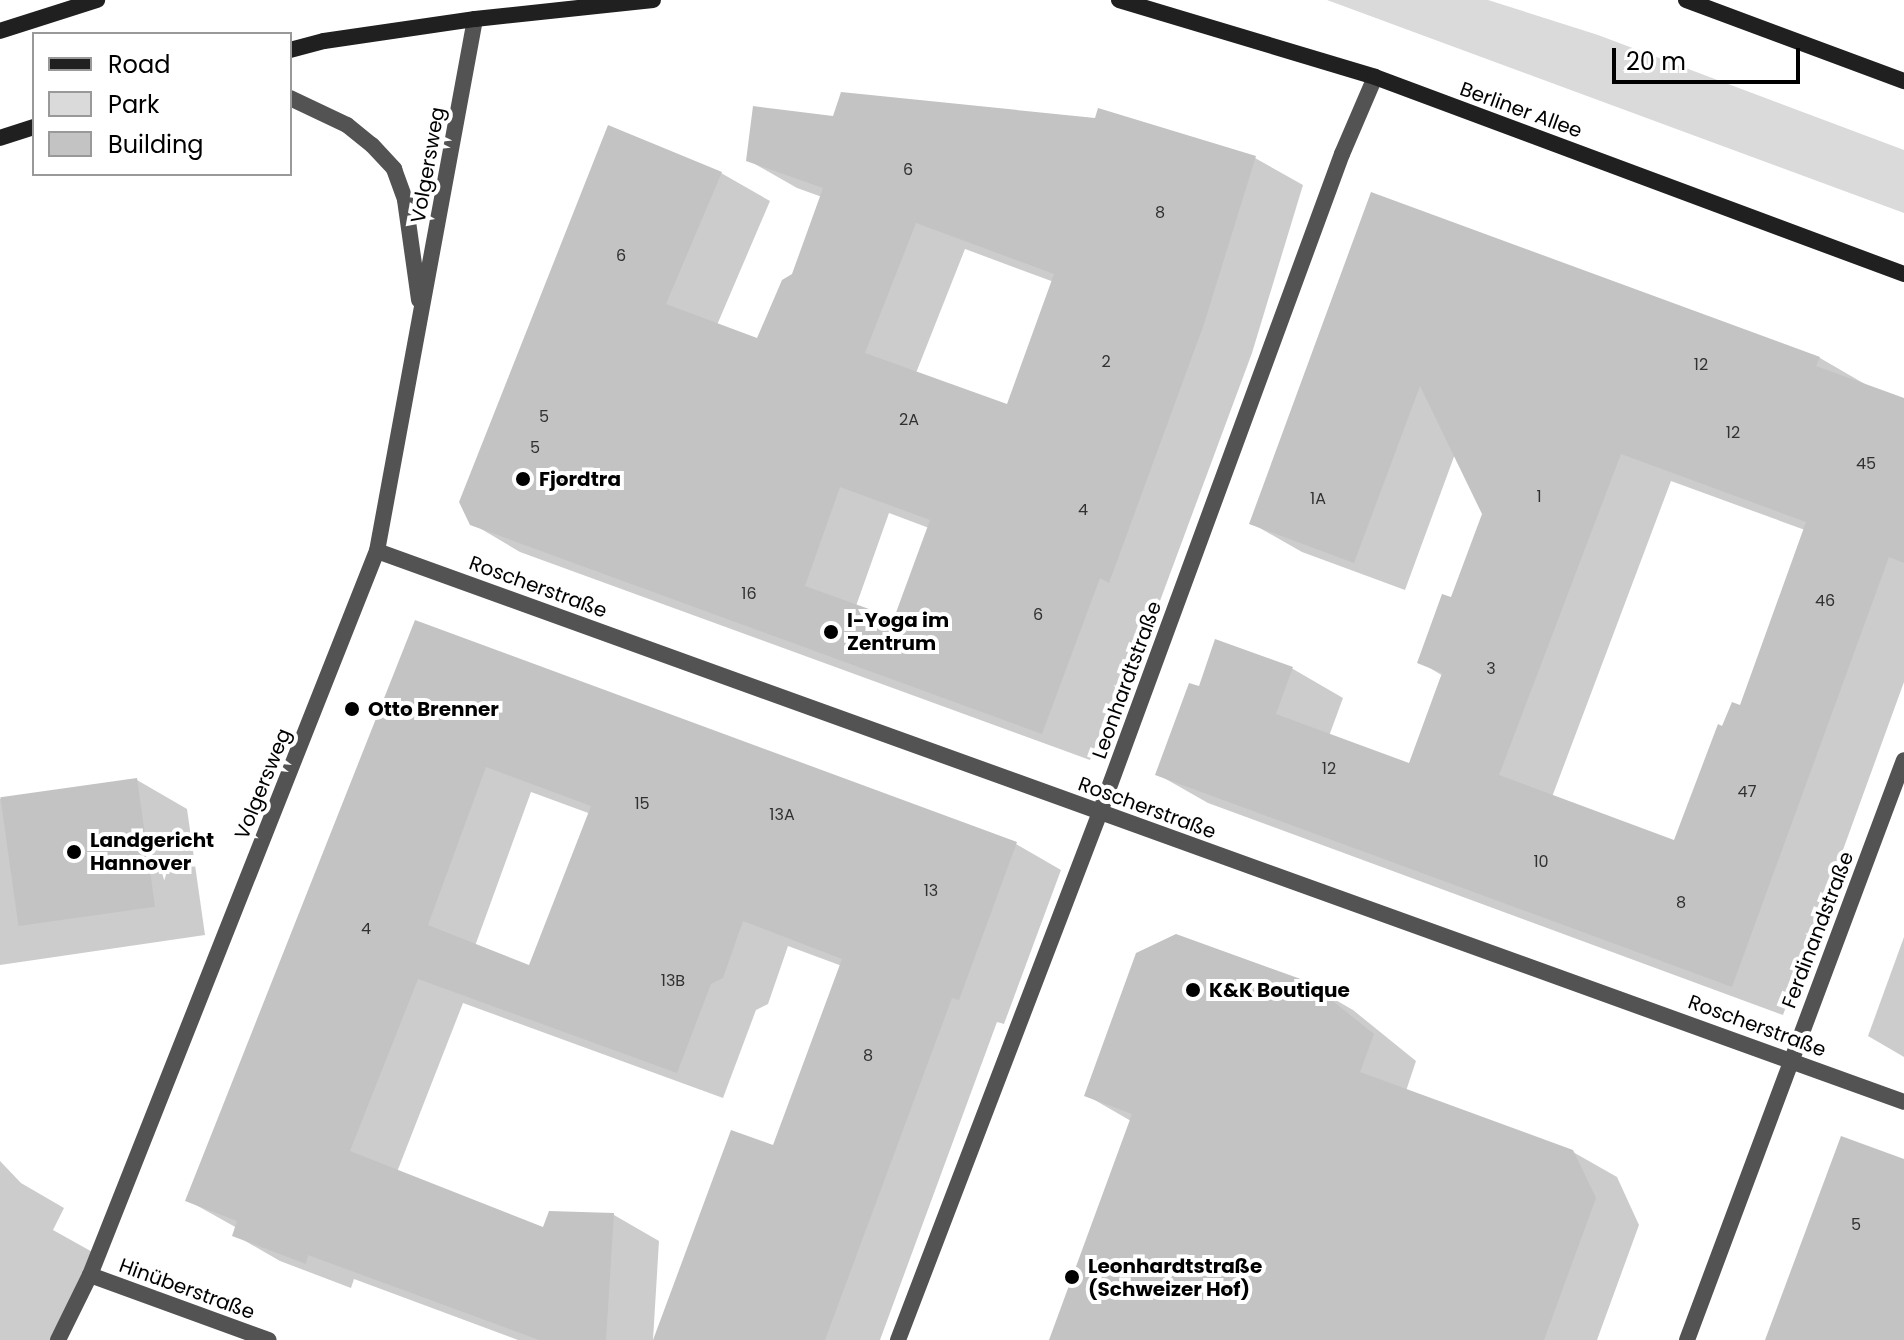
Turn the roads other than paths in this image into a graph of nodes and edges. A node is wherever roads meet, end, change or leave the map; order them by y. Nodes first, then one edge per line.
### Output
1 (97, 0) edge
2 (653, 0) edge
3 (1119, 0) edge
4 (1686, 0) edge
5 (475, 19) junction
6 (0, 31) edge
7 (292, 49) edge
8 (1375, 77) junction
9 (1904, 81) edge
10 (292, 99) edge
11 (32, 128) edge
12 (0, 138) edge
13 (1904, 274) edge
14 (421, 318) junction
15 (377, 551) junction
16 (1904, 760) edge
17 (1100, 812) junction
18 (1790, 1059) junction
19 (1904, 1102) edge
20 (90, 1275) junction
21 (58, 1340) edge
22 (269, 1340) edge
23 (898, 1340) edge
24 (1687, 1340) edge

1 - 6 main road
2 - 5 main road
3 - 8 main road, Berliner Allee
4 - 9 main road
5 - 7 main road
5 - 14 street, Volgersweg
8 - 13 main road, Berliner Allee
8 - 17 street, Leonhardtstraße
10 - 14 street, Volgersweg
11 - 12 main road
14 - 15 street, Volgersweg
15 - 17 street, Roscherstraße
15 - 20 street, Volgersweg
16 - 18 street, Ferdinandstraße
17 - 18 street, Roscherstraße
17 - 23 street, Leonhardtstraße
18 - 19 street, Roscherstraße
18 - 24 street, Ferdinandstraße
20 - 21 street, Volgersweg
20 - 22 street, Hinüberstraße

